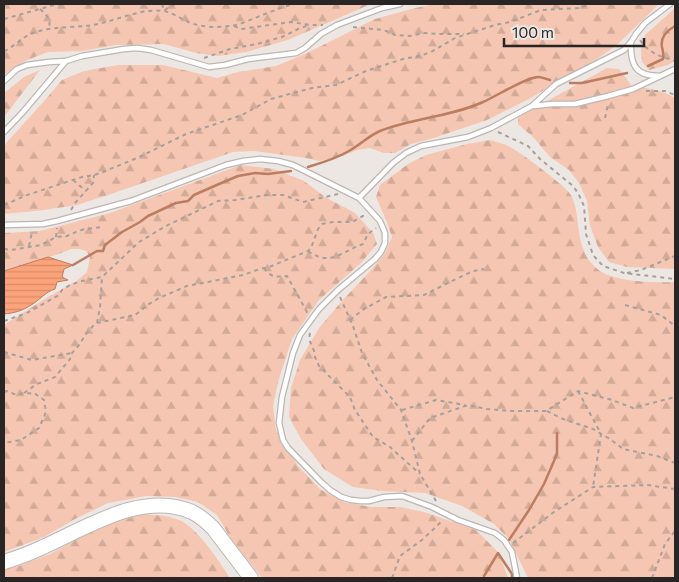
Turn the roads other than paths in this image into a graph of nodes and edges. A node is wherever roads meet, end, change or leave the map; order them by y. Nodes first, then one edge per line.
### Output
1 (400, 4) edge
2 (670, 4) edge
3 (631, 42) junction
4 (66, 61) junction
5 (675, 69) edge
6 (661, 76) junction
7 (4, 81) edge
8 (532, 106) junction
9 (4, 132) edge
10 (359, 198) junction
11 (4, 225) edge
12 (4, 562) edge
13 (251, 578) edge
14 (517, 578) edge

1 - 4 lane
2 - 3 lane
3 - 6 lane
3 - 8 lane
4 - 7 lane
4 - 9 lane
5 - 6 lane
6 - 8 lane
8 - 10 lane
10 - 11 lane
10 - 14 lane
12 - 13 street

